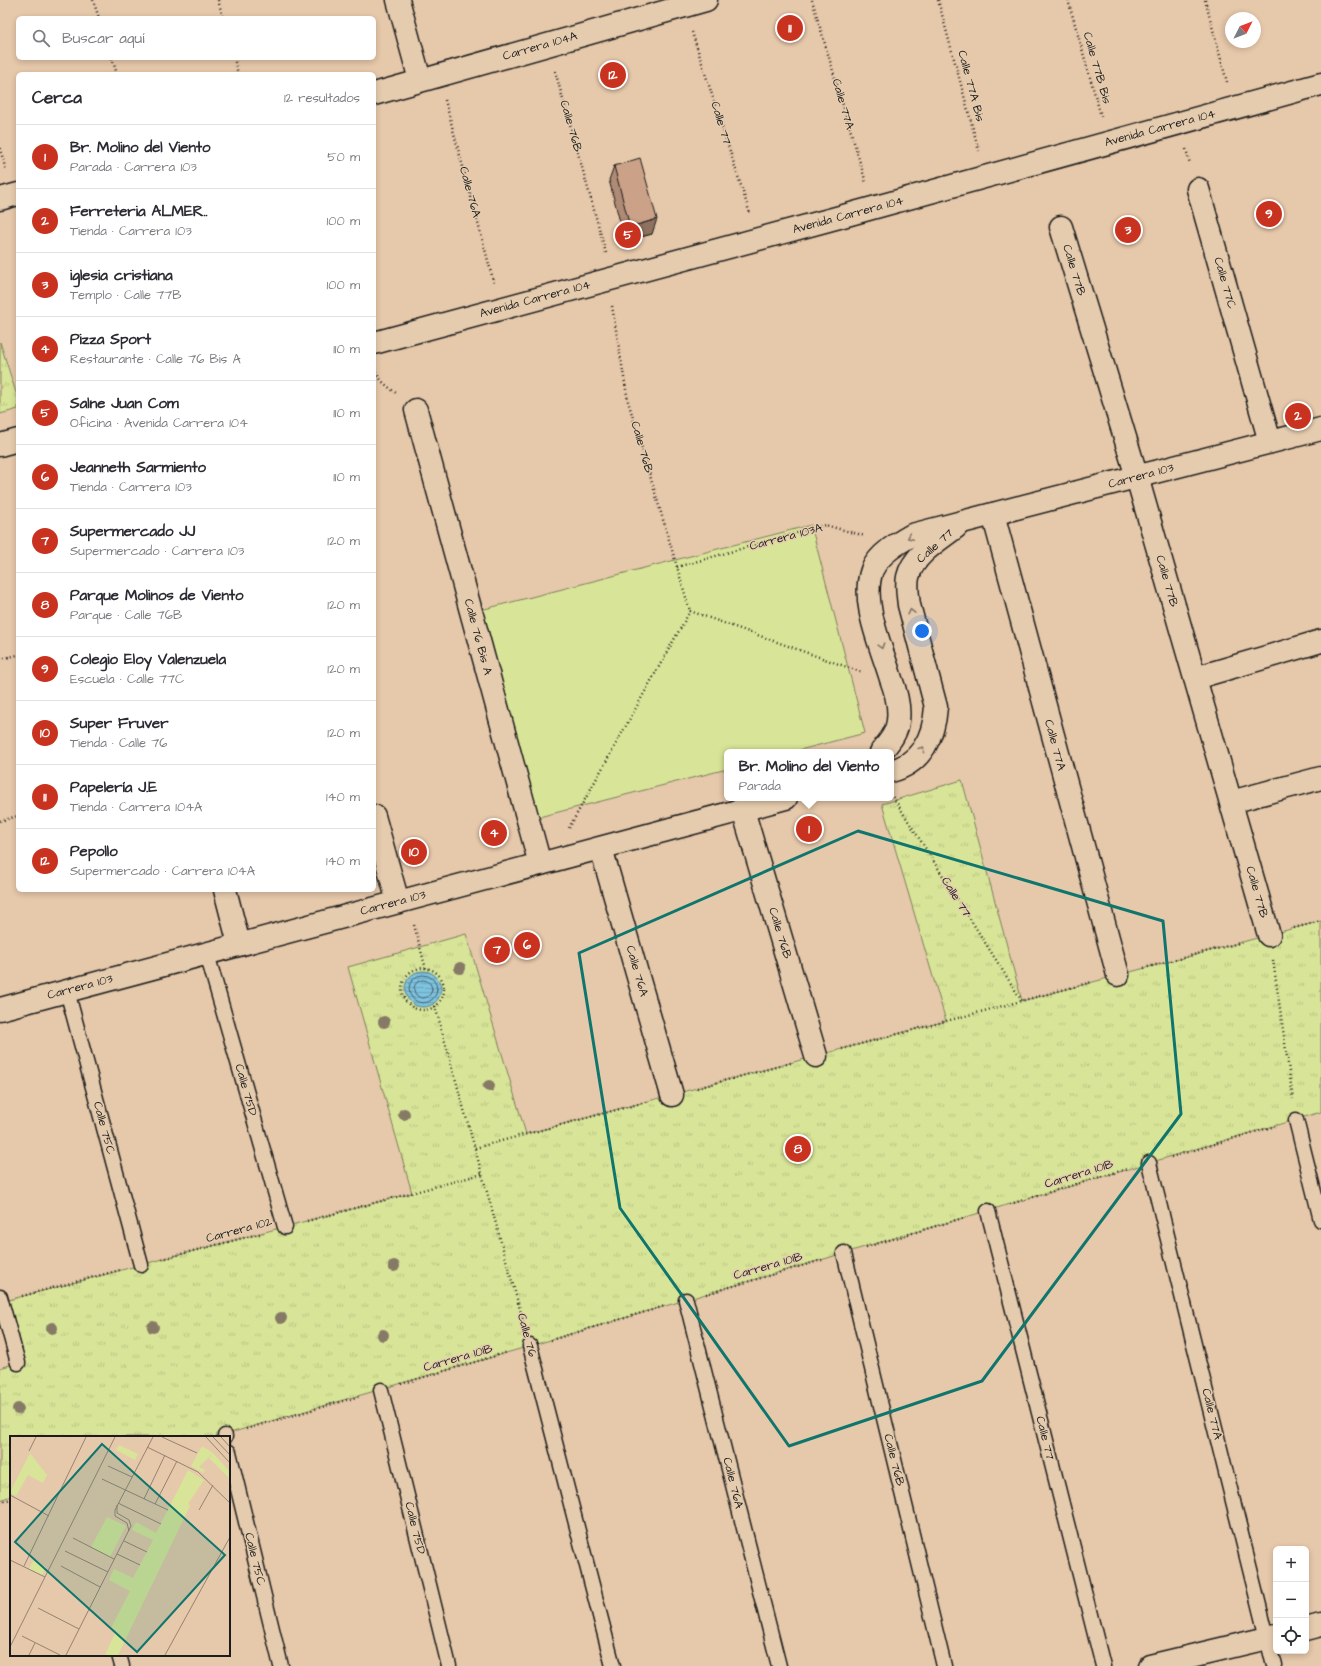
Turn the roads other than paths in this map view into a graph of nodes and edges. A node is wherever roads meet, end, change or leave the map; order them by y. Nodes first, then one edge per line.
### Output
1 (398, 0) edge
2 (706, 0) edge
3 (429, 78) junction
4 (1321, 84) edge
5 (376, 93) edge
6 (1198, 189) road end
7 (16, 195) edge
8 (0, 199) edge
9 (1061, 228) dead end
10 (376, 342) edge
11 (416, 410) road end
12 (1321, 429) edge
13 (16, 441) edge
14 (1270, 442) junction
15 (0, 445) edge
16 (1137, 477) junction
17 (993, 514) junction
18 (961, 522) junction
19 (1321, 641) edge
20 (1195, 678) junction
21 (884, 749) edge
22 (894, 770) edge
23 (1321, 778) edge
24 (775, 801) edge
25 (1231, 802) junction
26 (743, 810) junction
27 (376, 822) edge
28 (601, 848) junction
29 (545, 862) junction
30 (226, 892) edge
31 (402, 901) junction
32 (1270, 935) road end
33 (240, 944) junction
34 (207, 954) junction
35 (1118, 975) road end
36 (67, 991) junction
37 (0, 1009) edge
38 (816, 1056) road end
39 (672, 1095) road end
40 (1296, 1120) road end
41 (1149, 1163) road end
42 (988, 1211) road end
43 (1321, 1220) edge
44 (285, 1227) road end
45 (844, 1253) road end
46 (141, 1265) road end
47 (1, 1299) edge
48 (686, 1300) road end
49 (530, 1346) road end
50 (18, 1363) dead end
51 (381, 1390) road end
52 (230, 1456) edge
53 (1321, 1626) edge
54 (1309, 1628) edge
55 (1272, 1637) edge
56 (119, 1656) edge
57 (122, 1666) edge
58 (281, 1666) edge
59 (449, 1666) edge
60 (613, 1666) edge
61 (779, 1666) edge
62 (944, 1666) edge
63 (1103, 1666) edge
64 (1150, 1666) edge
65 (1274, 1666) edge

1 - 3 street
2 - 3 street, Carrera 104A
3 - 5 street, Carrera 104A
4 - 10 street, Avenida Carrera 104
6 - 14 street, Calle 77C
7 - 8 street
9 - 16 street, Calle 77B
11 - 29 street, Calle 76 Bis A
12 - 14 street, Carrera 103
13 - 15 street
14 - 16 street, Carrera 103
16 - 17 street, Carrera 103
16 - 20 street, Calle 77B
17 - 18 street, Carrera 103
17 - 35 street, Calle 77A
18 -> 21 street, Calle 77
22 -> 18 street, Calle 77
19 - 20 street
20 - 25 street, Calle 77B
23 - 25 street
24 - 26 street, Carrera 103
25 - 32 street, Calle 77B
26 - 28 street, Carrera 103
26 - 38 street, Calle 76B
27 - 31 street
28 - 29 street, Carrera 103
28 - 39 street, Calle 76A
29 - 31 street, Carrera 103
30 - 33 street
31 - 33 street, Carrera 103
33 - 34 street, Carrera 103
34 - 36 street, Carrera 103
34 - 44 lane, Calle 75D
36 - 37 street, Carrera 103
36 - 46 lane, Calle 75C
40 - 43 lane
41 - 55 lane, Calle 77A
42 - 63 lane, Calle 77
45 - 62 lane, Calle 76B
47 - 50 lane
48 - 61 lane, Calle 76A
49 - 60 lane, Calle 76
51 - 59 lane, Calle 75D
52 - 58 lane, Calle 75C
53 - 54 street
55 - 64 street
55 - 65 lane, Calle 77A
56 - 57 lane

